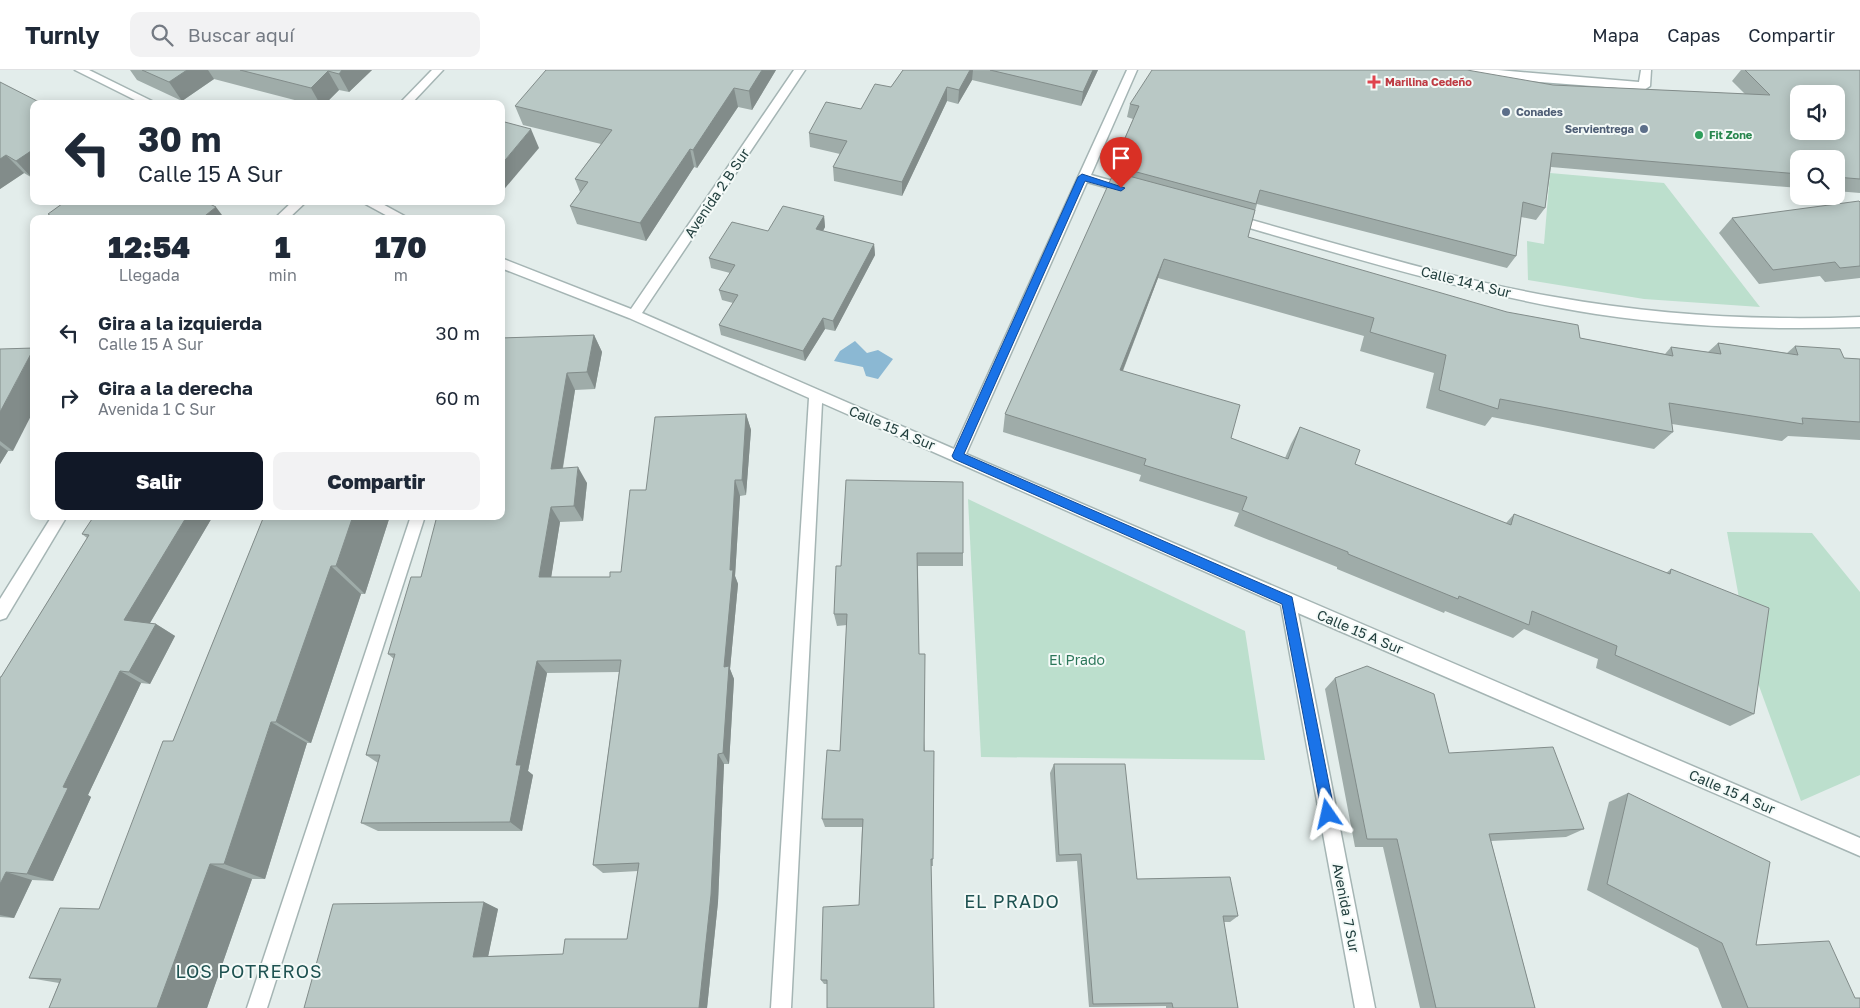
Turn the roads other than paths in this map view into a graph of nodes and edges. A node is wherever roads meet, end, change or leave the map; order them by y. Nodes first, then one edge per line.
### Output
1 (80, 70) edge
2 (438, 70) edge
3 (800, 70) edge
4 (1132, 70) edge
5 (1475, 70) edge
6 (1646, 70) edge
7 (144, 100) edge
8 (408, 100) edge
9 (1082, 177) junction
10 (1140, 193) edge
11 (296, 205) edge
12 (374, 205) edge
13 (1216, 214) edge
14 (285, 215) edge
15 (396, 215) edge
16 (505, 265) edge
17 (634, 315) junction
18 (1860, 322) edge
19 (816, 394) junction
20 (958, 456) junction
21 (58, 520) edge
22 (417, 520) edge
23 (1288, 601) junction
24 (0, 613) edge
25 (1860, 847) edge
26 (257, 1008) edge
27 (781, 1008) edge
28 (1365, 1008) edge

1 - 7 street
2 - 8 street
3 - 17 street, Avenida 2 B Sur
4 - 9 street
5 - 6 street
9 - 10 street
9 - 20 street
11 - 14 street
12 - 15 street
13 - 18 street, Calle 14 A Sur
16 - 17 street, Calle 15 A Sur
17 - 19 street, Calle 15 A Sur
19 - 20 street, Calle 15 A Sur
19 - 27 street
20 - 23 street, Calle 15 A Sur
21 - 24 street
22 - 26 street
23 - 25 street, Calle 15 A Sur
23 - 28 street, Avenida 7 Sur

